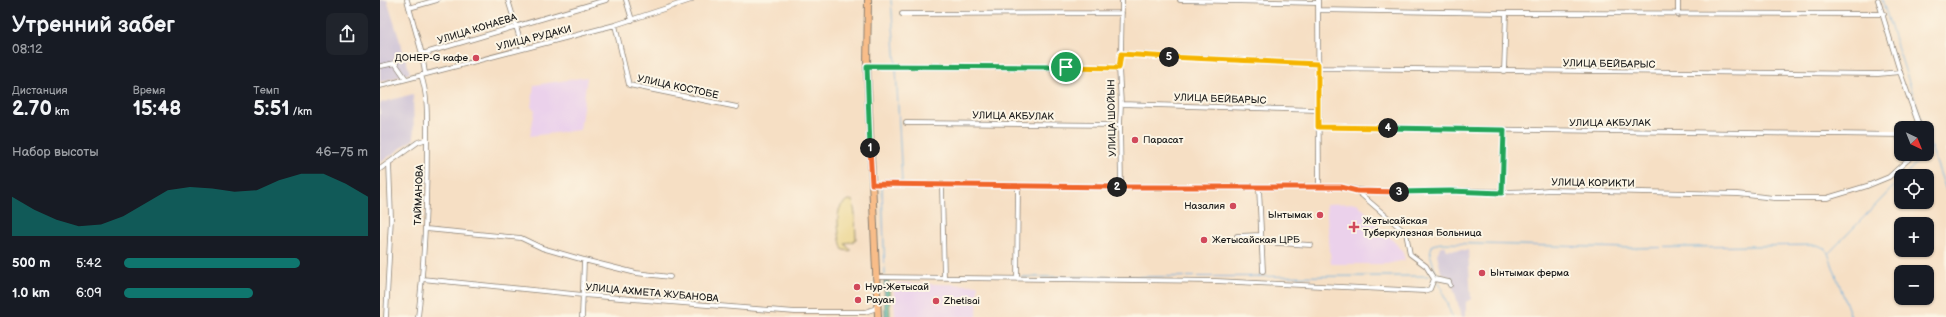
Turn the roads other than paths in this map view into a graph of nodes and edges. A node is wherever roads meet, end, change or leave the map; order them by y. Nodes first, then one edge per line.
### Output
1 (406, 0) edge
2 (437, 0) edge
3 (508, 0) edge
4 (606, 0) edge
5 (626, 0) edge
6 (691, 0) edge
7 (868, 0) edge
8 (1122, 0) edge
9 (1180, 0) edge
10 (1678, 0) edge
11 (1878, 0) edge
12 (1318, 2) edge
13 (409, 8) junction
14 (1318, 10) junction
15 (1122, 13) junction
16 (902, 14) dead end
17 (1506, 14) junction
18 (1884, 14) junction
19 (1678, 15) junction
20 (632, 20) junction
21 (615, 25) junction
22 (516, 26) junction
23 (523, 49) junction
24 (422, 54) junction
25 (1121, 54) junction
26 (380, 66) edge
27 (867, 66) junction
28 (1319, 66) junction
29 (1119, 68) junction
30 (1504, 71) junction
31 (1900, 72) junction
32 (423, 74) junction
33 (406, 79) junction
34 (380, 86) edge
35 (1121, 104) junction
36 (736, 107) dead end
37 (1318, 110) junction
38 (1917, 121) edge
39 (906, 123) dead end
40 (1120, 125) junction
41 (1318, 127) junction
42 (1504, 130) junction
43 (1894, 135) edge
44 (427, 139) junction
45 (1907, 161) edge
46 (389, 163) junction
47 (380, 169) edge
48 (872, 184) junction
49 (942, 186) junction
50 (1018, 186) junction
51 (1121, 187) junction
52 (1319, 187) junction
53 (1259, 188) junction
54 (1357, 191) junction
55 (1502, 193) junction
56 (426, 229) junction
57 (1262, 235) junction
58 (1237, 236) dead end
59 (1262, 242) junction
60 (1311, 245) dead end
61 (584, 260) junction
62 (1263, 271) dead end
63 (670, 277) dead end
64 (944, 277) junction
65 (875, 278) junction
66 (422, 279) junction
67 (1017, 279) junction
68 (1437, 279) junction
69 (1450, 285) dead end
70 (583, 295) junction
71 (878, 305) junction
72 (795, 314) edge
73 (844, 315) edge
74 (386, 317) edge
75 (418, 317) edge
76 (582, 317) edge
77 (878, 317) edge

1 - 13 street, ТАЙМАНОВА
2 - 13 street
3 - 22 street
4 - 22 street, УЛИЦА КОНАЕВА
5 - 20 street
6 - 20 street, УЛИЦА РУДАКИ
7 - 27 main road
8 - 15 street, УЛИЦА ШОЙЫН
9 - 12 street
10 - 19 street
11 - 18 street
12 - 14 street
13 - 24 street, ТАЙМАНОВА
14 - 17 street
14 - 28 street
15 - 16 street
15 - 25 street, УЛИЦА ШОЙЫН
17 - 19 street
17 - 30 street
18 - 19 street
18 - 31 street
20 - 21 street, УЛИЦА РУДАКИ
21 - 23 street, УЛИЦА РУДАКИ
21 - 36 street, УЛИЦА КОСТОБЕ
22 - 23 street
22 - 24 street, УЛИЦА КОНАЕВА
23 - 32 street, УЛИЦА РУДАКИ
24 - 32 street, ТАЙМАНОВА
25 - 28 street, УЛИЦА БЕЙБАРЫС
25 - 29 street, УЛИЦА ШОЙЫН
26 - 33 street
27 - 29 street
27 - 48 main road
28 - 30 street, УЛИЦА БЕЙБАРЫС
28 - 37 street
29 - 35 street, УЛИЦА ШОЙЫН
30 - 31 street, УЛИЦА БЕЙБАРЫС
31 - 38 street
32 - 33 street, УЛИЦА РУДАКИ
32 - 44 street, ТАЙМАНОВА
33 - 34 street, УЛИЦА РУДАКИ
35 - 37 street, УЛИЦА БЕЙБАРЫС
35 - 40 street, УЛИЦА ШОЙЫН
37 - 41 street
39 - 40 street, УЛИЦА АКБУЛАК
40 - 51 street, УЛИЦА ШОЙЫН
41 - 42 street, УЛИЦА АКБУЛАК
41 - 52 street
42 - 43 street, УЛИЦА АКБУЛАК
42 - 55 street
44 - 46 street
44 - 56 street, ТАЙМАНОВА
45 - 55 street, УЛИЦА КОРИКТИ
46 - 47 street
46 - 74 street
48 - 49 street, УЛИЦА КОРИКТИ
48 - 65 main road
49 - 50 street, УЛИЦА КОРИКТИ
49 - 64 street
50 - 51 street, УЛИЦА КОРИКТИ
50 - 67 street
51 - 53 street, УЛИЦА КОРИКТИ
52 - 53 street, УЛИЦА КОРИКТИ
52 - 54 street, УЛИЦА КОРИКТИ
53 - 57 street
54 - 55 street, УЛИЦА КОРИКТИ
54 - 68 street
56 - 61 street
56 - 66 street, ТАЙМАНОВА
57 - 58 street
57 - 59 street
59 - 60 street
59 - 62 street
61 - 63 street
61 - 70 street
64 - 65 street
64 - 67 street
65 - 71 main road
66 - 70 street, УЛИЦА АХМЕТА ЖУБАНОВА
66 - 75 street, ТАЙМАНОВА
67 - 68 street
68 - 69 street
70 - 72 street, УЛИЦА АХМЕТА ЖУБАНОВА
70 - 76 street
71 - 73 street, УЛИЦА АХМЕТА ЖУБАНОВА
71 - 77 main road
72 - 73 street, УЛИЦА АХМЕТА ЖУБАНОВА

